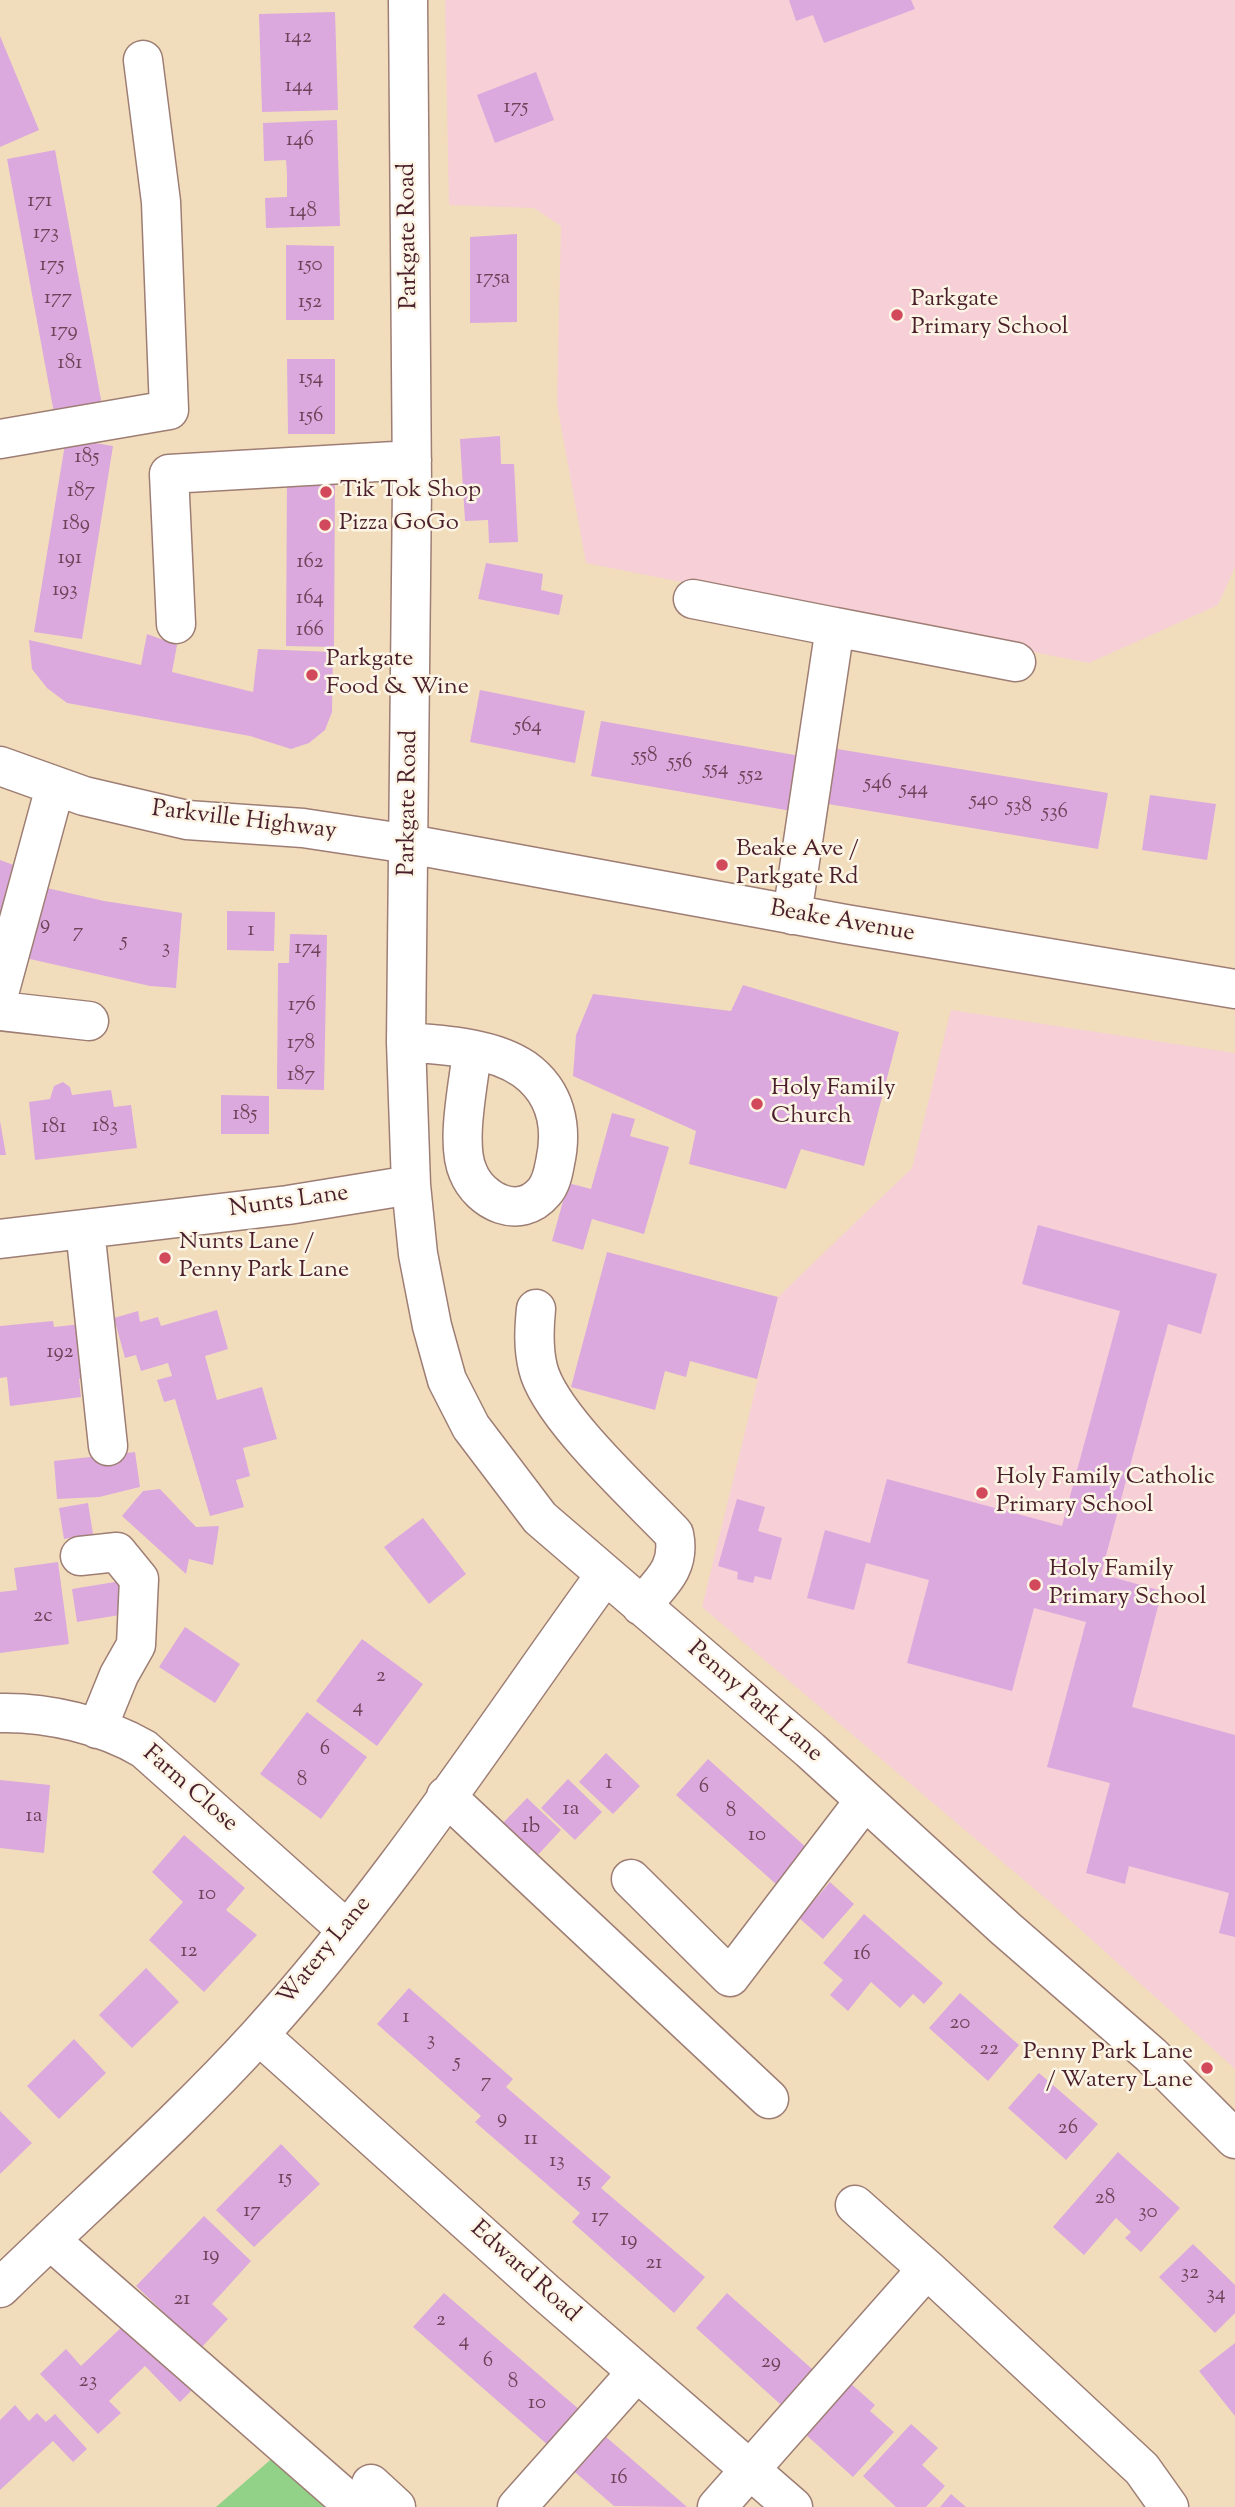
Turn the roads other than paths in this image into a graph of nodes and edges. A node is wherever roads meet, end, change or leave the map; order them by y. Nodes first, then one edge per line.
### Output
1 (408, 0) edge
2 (143, 60) dead end
3 (0, 439) edge
4 (412, 460) junction
5 (693, 599) dead end
6 (176, 624) dead end
7 (835, 627) junction
8 (1016, 662) dead end
9 (0, 766) edge
10 (55, 787) junction
11 (410, 844) junction
12 (792, 915) junction
13 (1235, 989) edge
14 (0, 990) edge
15 (0, 1011) edge
16 (89, 1021) dead end
17 (406, 1042) junction
18 (472, 1051) dead end
19 (411, 1185) junction
20 (85, 1229) junction
21 (0, 1239) edge
22 (536, 1309) dead end
23 (108, 1446) dead end
24 (80, 1556) dead end
25 (605, 1575) junction
26 (641, 1606) junction
27 (0, 1713) edge
28 (97, 1729) junction
29 (446, 1796) junction
30 (865, 1800) junction
31 (631, 1879) dead end
32 (347, 1930) junction
33 (258, 2035) junction
34 (769, 2099) dead end
35 (1235, 2139) edge
36 (855, 2205) dead end
37 (50, 2240) junction
38 (927, 2269) junction
39 (0, 2288) edge
40 (637, 2372) junction
41 (749, 2469) junction
42 (374, 2499) edge
43 (517, 2507) edge
44 (717, 2507) edge
45 (793, 2507) edge
46 (1169, 2507) edge

1 - 4 street, Parkgate Road
2 - 3 street
4 - 6 street
4 - 11 street, Parkgate Road
5 - 7 street
7 - 8 street
7 - 12 street
9 - 10 street, Parkville Highway
10 - 11 street, Parkville Highway
10 - 14 street
11 - 12 street, Beake Avenue
11 - 17 street, Parkgate Road
12 - 13 street, Beake Avenue
15 - 16 street
17 - 18 street
17 - 19 street, Parkgate Road
19 - 20 street, Nunts Lane
19 - 25 street, Penny Park Lane
20 - 21 street, Nunts Lane
20 - 23 street
22 - 26 street
24 - 28 street
25 - 26 street, Penny Park Lane
25 - 29 street, Watery Lane
26 - 30 street, Penny Park Lane
27 - 28 street, Farm Close
28 - 32 street, Farm Close
29 - 32 street, Watery Lane
29 - 34 street
30 - 31 street
30 - 35 street, Penny Park Lane
32 - 33 street, Watery Lane
33 - 37 street, Watery Lane
33 - 40 street, Edward Road
36 - 38 street
37 - 39 street, Watery Lane
37 - 42 street
38 - 41 street
38 - 46 street
40 - 41 street, Edward Road
40 - 43 street
41 - 44 street
41 - 45 street, Edward Road

